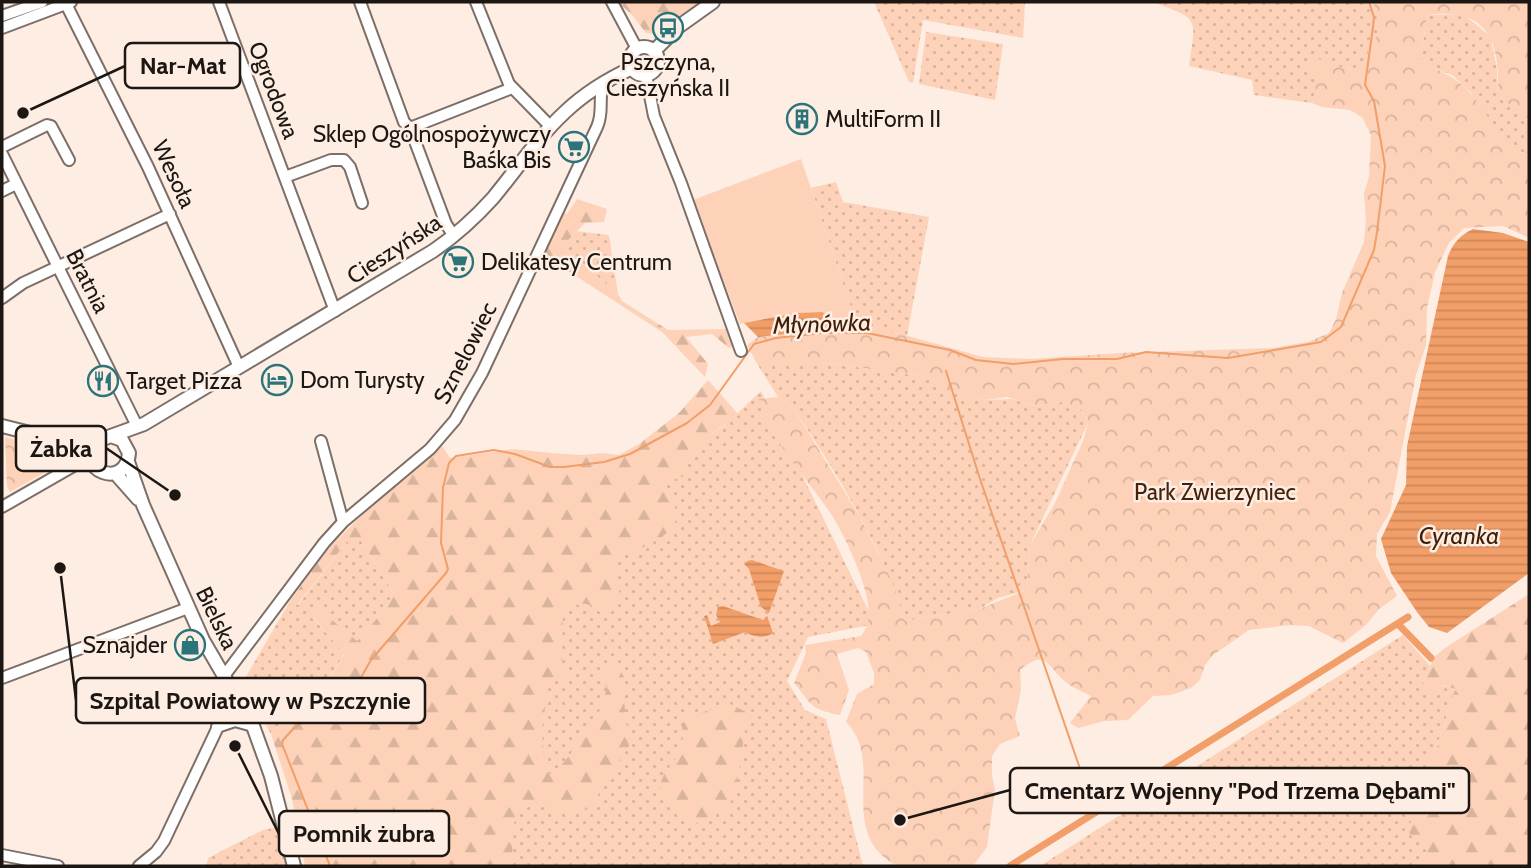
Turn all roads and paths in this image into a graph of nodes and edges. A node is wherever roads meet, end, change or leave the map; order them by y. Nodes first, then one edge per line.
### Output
1 (42, 2) edge
2 (68, 2) edge
3 (219, 2) edge
4 (360, 2) edge
5 (476, 2) edge
6 (612, 2) edge
7 (713, 2) edge
8 (2, 16) edge
9 (2, 28) edge
10 (637, 49) junction
11 (654, 51) junction
12 (632, 68) junction
13 (646, 75) junction
14 (603, 83) junction
15 (512, 88) junction
16 (583, 97) junction
17 (600, 104) junction
18 (550, 126) junction
19 (410, 128) junction
20 (2, 147) edge
21 (2, 154) edge
22 (69, 160) dead end
23 (285, 177) junction
24 (16, 184) junction
25 (2, 191) edge
26 (362, 203) dead end
27 (170, 215) junction
28 (454, 236) junction
29 (58, 267) junction
30 (2, 298) edge
31 (335, 311) junction
32 (741, 351) dead end
33 (239, 368) junction
34 (141, 425) junction
35 (2, 426) edge
36 (111, 436) junction
37 (97, 441) junction
38 (321, 441) dead end
39 (74, 444) junction
40 (128, 456) junction
41 (92, 459) junction
42 (115, 473) junction
43 (143, 505) junction
44 (2, 507) edge
45 (343, 522) junction
46 (188, 608) junction
47 (224, 676) junction
48 (2, 678) edge
49 (234, 693) junction
50 (253, 726) junction
51 (217, 727) junction
52 (2, 855) edge
53 (144, 865) edge
54 (58, 866) edge
55 (294, 866) edge

1 - 8 street
2 - 9 street
2 - 27 street, Wesoła
3 - 23 street, Ogrodowa
4 - 19 street
5 - 15 street
6 - 10 street
7 - 11 main road
10 - 11 main road
10 - 12 main road
11 - 13 main road
12 - 13 main road
12 - 14 main road, Cieszyńska
13 - 32 street
14 - 16 main road, Cieszyńska
14 - 17 street, Sznelowiec
15 - 18 street
15 - 19 street
16 - 17 street
16 - 18 main road, Cieszyńska
17 - 45 street, Sznelowiec
18 - 28 main road, Cieszyńska
19 - 28 street
20 - 22 street
21 - 24 street, Bratnia
23 - 26 street
23 - 31 street, Ogrodowa
24 - 25 street
24 - 29 street, Bratnia
27 - 29 street
27 - 33 street, Wesoła
28 - 31 main road, Cieszyńska
29 - 30 street
29 - 34 street, Bratnia
31 - 33 main road, Cieszyńska
33 - 34 main road, Cieszyńska
34 - 36 main road, Cieszyńska
34 - 40 main road, Cieszyńska
35 - 39 main road
36 - 37 main road
36 - 40 main road
37 - 39 main road
37 - 41 main road
38 - 45 street
39 - 41 main road
40 - 42 main road
40 - 43 main road, Bielska
41 - 42 main road
41 - 44 street
42 - 43 main road, Bielska
43 - 46 main road, Bielska
45 - 47 street, Sznelowiec
46 - 47 main road, Bielska
46 - 48 street
47 - 49 main road, Bielska
49 - 50 main road, Bielska
49 - 51 street
50 - 51 street
50 - 55 main road, Bielska
51 - 53 street
52 - 54 street

